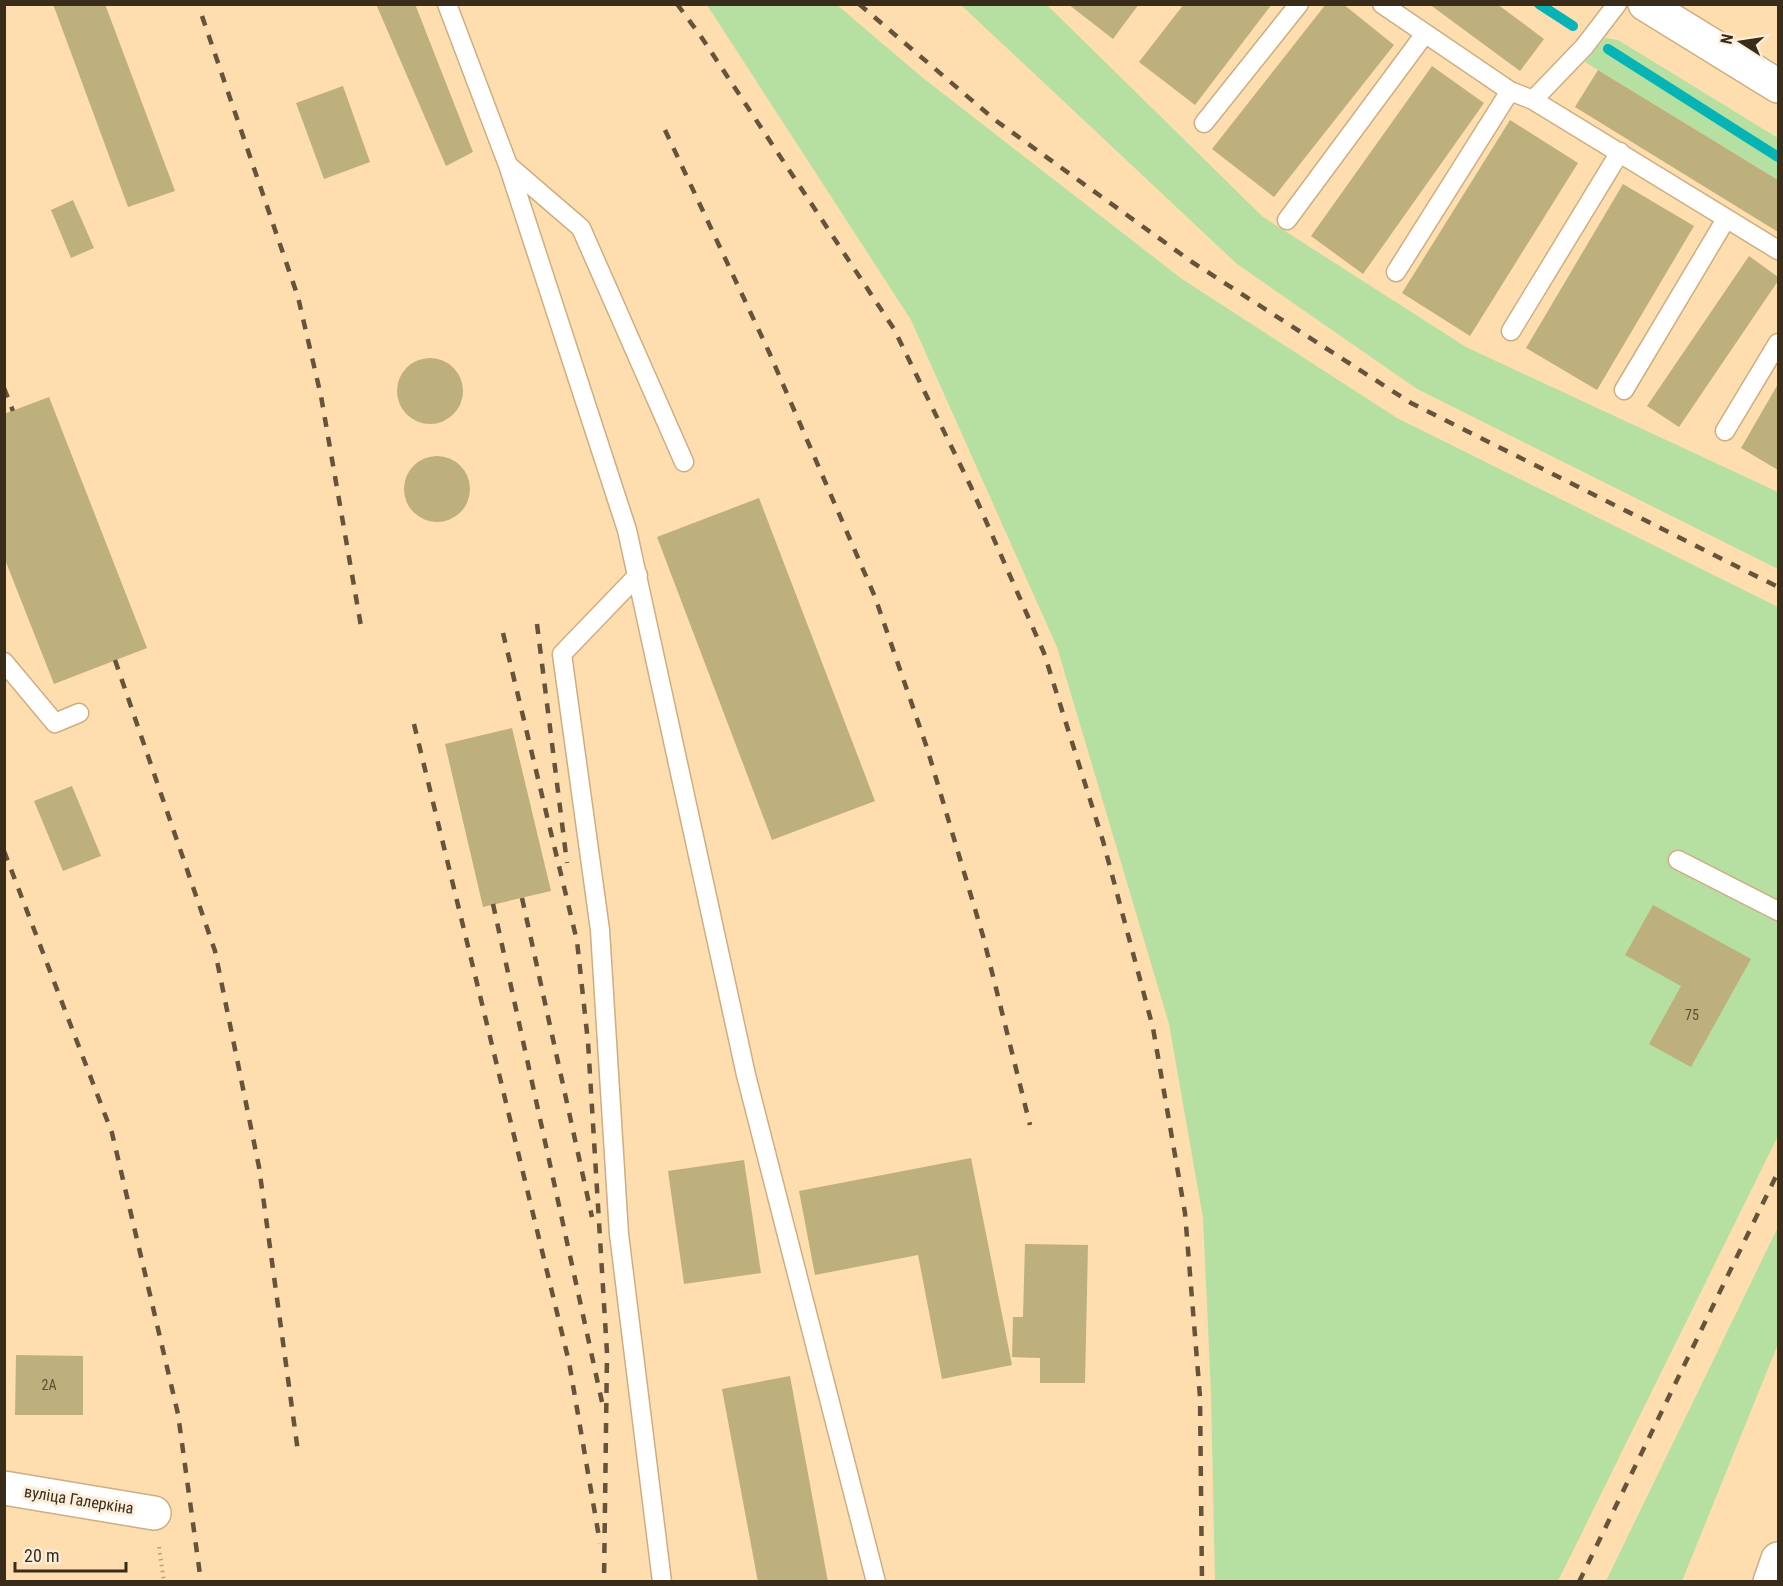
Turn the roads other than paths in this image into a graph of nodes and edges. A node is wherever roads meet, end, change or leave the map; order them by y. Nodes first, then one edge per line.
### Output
1 (447, 4) edge
2 (1299, 4) edge
3 (1382, 4) edge
4 (1617, 4) edge
5 (1645, 4) edge
6 (1424, 35) junction
7 (1779, 86) edge
8 (1509, 91) junction
9 (1533, 100) junction
10 (1204, 123) dead end
11 (1620, 152) junction
12 (508, 165) junction
13 (1726, 219) junction
14 (1287, 220) dead end
15 (1779, 250) edge
16 (1396, 272) dead end
17 (1511, 331) dead end
18 (1779, 343) edge
19 (1624, 390) dead end
20 (1725, 431) dead end
21 (684, 462) dead end
22 (638, 575) junction
23 (4, 662) edge
24 (80, 713) dead end
25 (1678, 860) dead end
26 (1779, 911) edge
27 (4, 1488) edge
28 (154, 1513) dead end
29 (1779, 1559) edge
30 (662, 1581) edge
31 (876, 1581) edge
32 (1770, 1581) edge

1 - 12 lane
2 - 10 lane
3 - 6 lane
4 - 9 lane
5 - 7 street
6 - 8 lane
6 - 14 lane
8 - 9 lane
8 - 16 lane
9 - 11 lane
11 - 13 lane
11 - 17 lane
12 - 21 lane
12 - 22 lane
13 - 15 lane
13 - 19 lane
18 - 20 lane
22 - 30 lane
22 - 31 lane
23 - 24 lane
25 - 26 lane
27 - 28 street, вуліца Галеркіна
29 - 32 street

